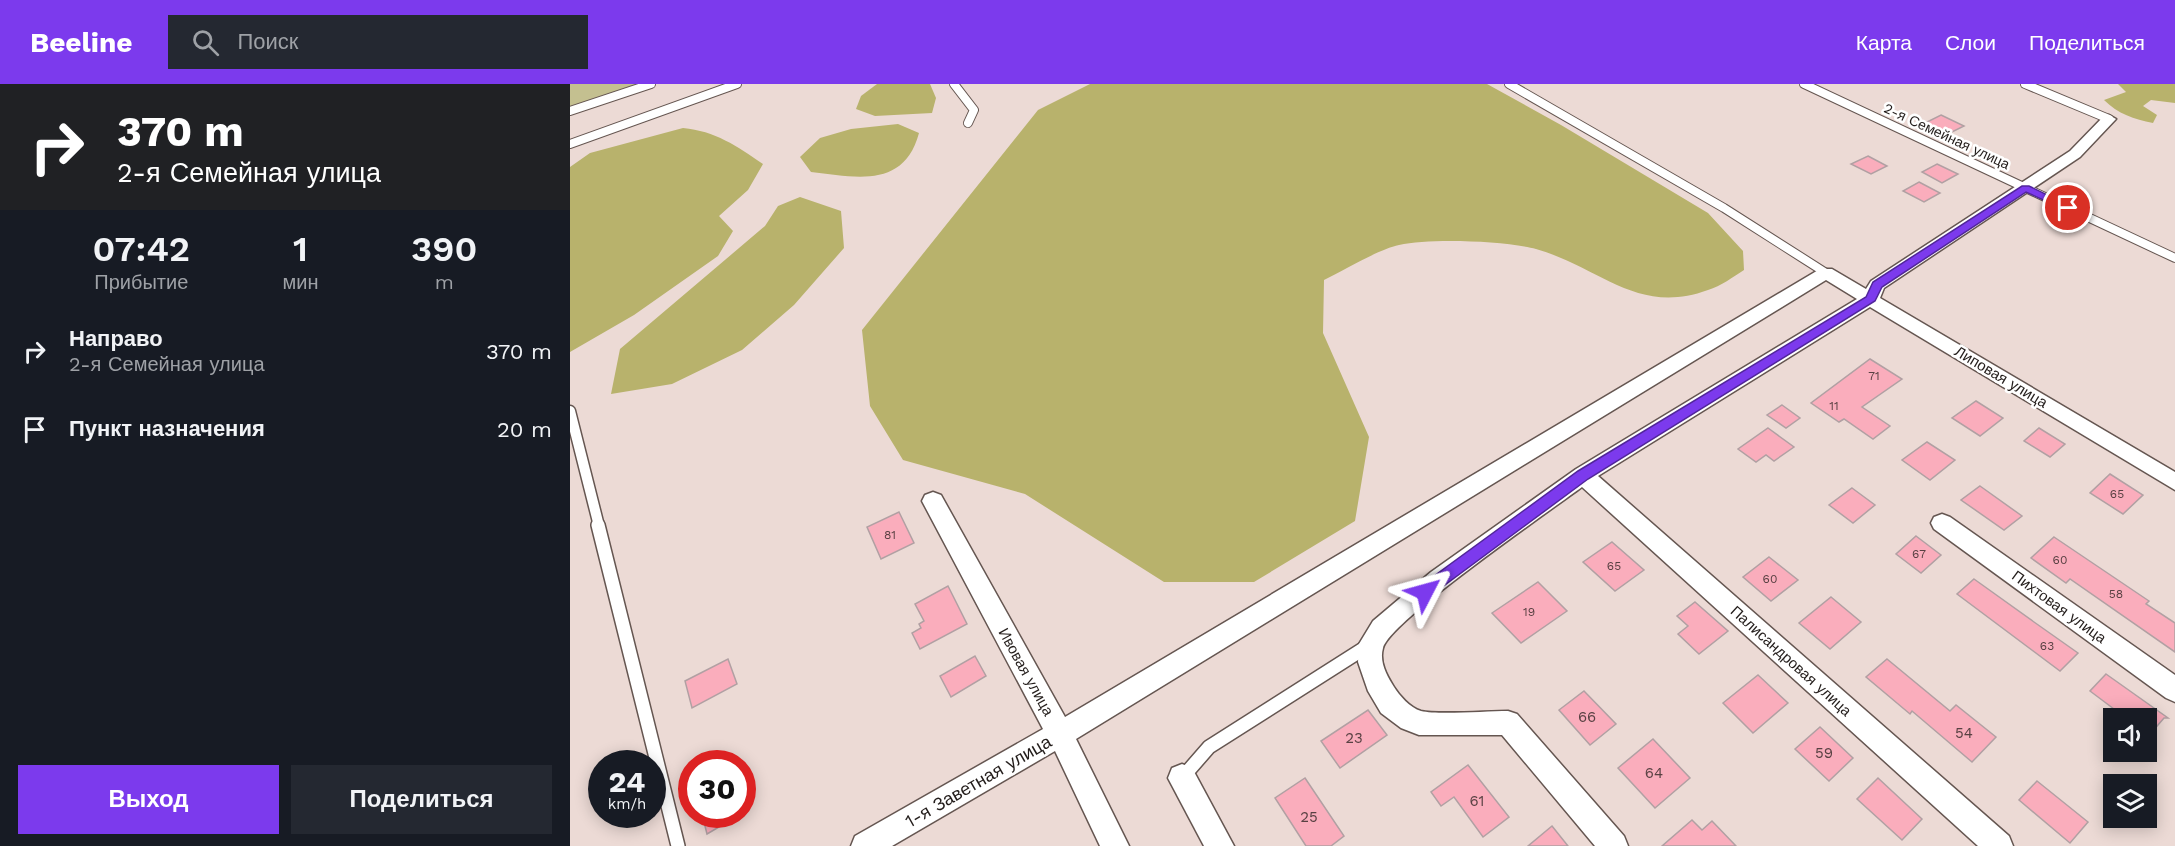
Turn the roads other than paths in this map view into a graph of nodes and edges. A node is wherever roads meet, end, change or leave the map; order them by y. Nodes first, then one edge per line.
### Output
1 (651, 84) edge
2 (737, 84) edge
3 (954, 84) edge
4 (1509, 84) edge
5 (1804, 84) edge
6 (2025, 84) edge
7 (570, 111) edge
8 (2109, 119) joint
9 (968, 123) dead end
10 (570, 144) edge
11 (2026, 188) junction
12 (2175, 258) edge
13 (1826, 273) junction
14 (1870, 299) junction
15 (570, 411) edge
16 (1583, 475) junction
17 (2175, 482) edge
18 (933, 501) dead end
19 (1942, 523) dead end
20 (1371, 644) junction
21 (2175, 690) edge
22 (1060, 734) junction
23 (1182, 778) joint
24 (678, 846) edge
25 (865, 846) edge
26 (1115, 846) edge
27 (1220, 846) edge
28 (1614, 846) edge
29 (1999, 846) edge

1 - 7 lane
2 - 10 lane
3 - 9 lane
4 - 13 lane
5 - 11 lane, 2-я Семейная улица
6 - 8 lane
8 - 11 street
11 - 12 lane, 2-я Семейная улица
11 - 14 street
13 - 14 street, Липовая улица
13 - 22 street, 1-я Заветная улица
14 - 16 street
14 - 17 street, Липовая улица
15 - 24 lane
16 - 20 street
16 - 29 street, Палисандровая улица
18 - 22 street, Ивовая улица
19 - 21 street, Пихтовая улица
20 - 23 lane
20 - 28 street
22 - 25 street, 1-я Заветная улица
22 - 26 street, Ивовая улица
23 - 27 street

